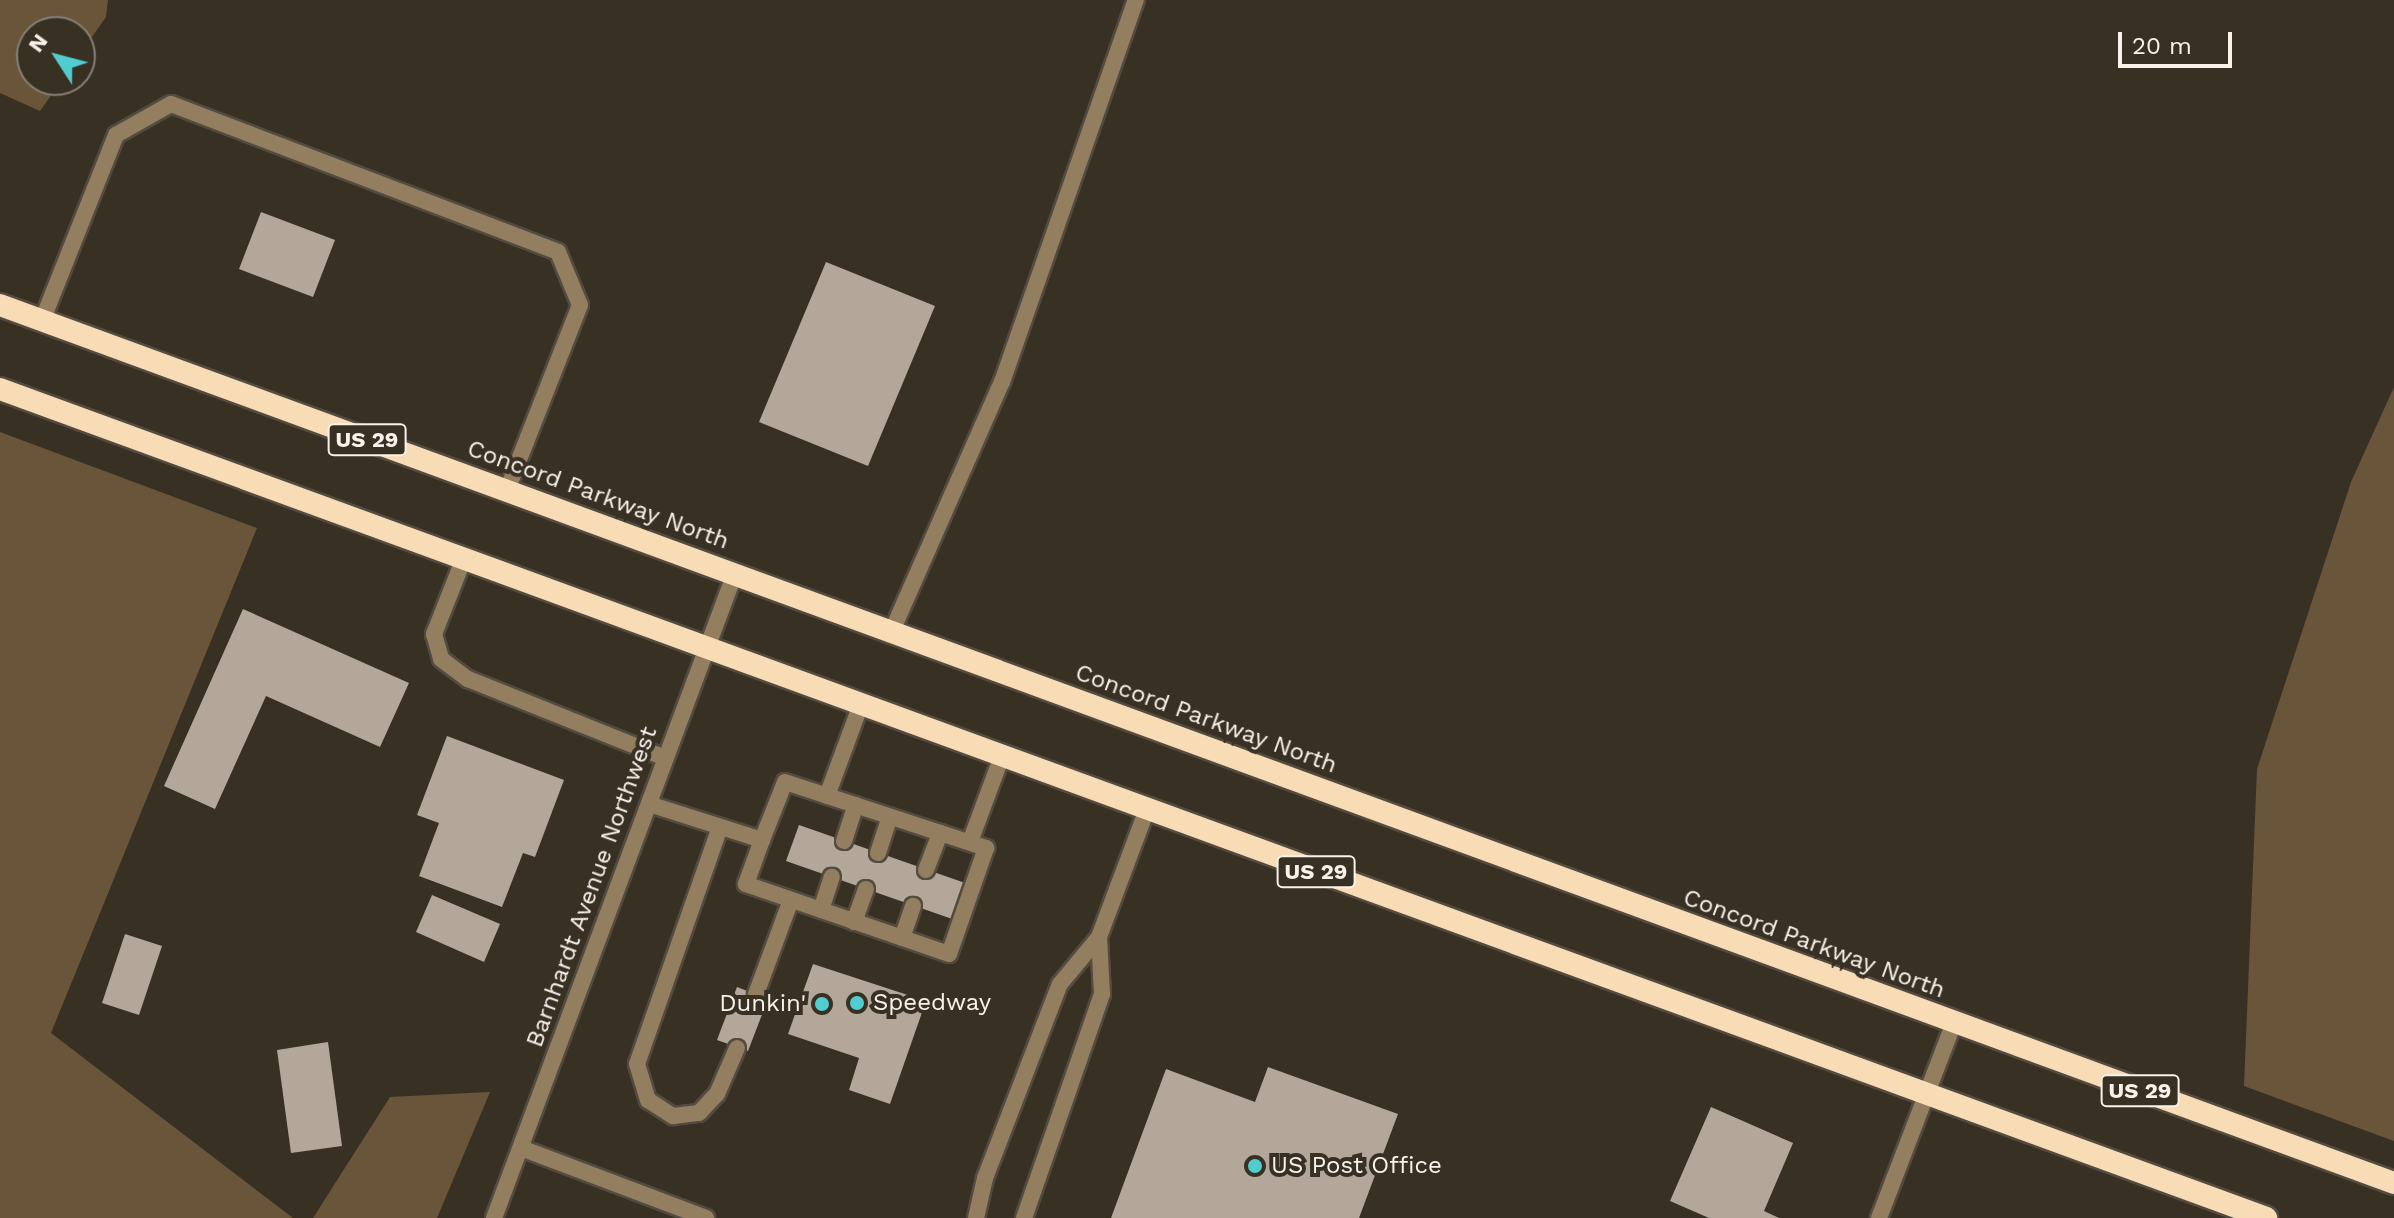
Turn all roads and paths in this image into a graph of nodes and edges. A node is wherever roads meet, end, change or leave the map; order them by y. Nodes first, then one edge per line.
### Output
1 (1136, 0) edge
2 (0, 305) edge
3 (42, 321) junction
4 (0, 389) edge
5 (507, 490) junction
6 (464, 558) junction
7 (735, 573) junction
8 (892, 631) junction
9 (707, 647) junction
10 (861, 704) junction
11 (1002, 756) junction
12 (666, 758) junction
13 (827, 796) junction
14 (649, 804) junction
15 (856, 805) junction
16 (1147, 809) junction
17 (890, 817) junction
18 (720, 827) junction
19 (940, 833) junction
20 (762, 840) junction
21 (844, 841) dead end
22 (970, 842) junction
23 (878, 853) dead end
24 (926, 870) dead end
25 (832, 877) dead end
26 (866, 889) dead end
27 (791, 900) junction
28 (913, 906) dead end
29 (821, 910) junction
30 (854, 922) junction
31 (1099, 937) junction
32 (902, 938) junction
33 (756, 994) dead end
34 (1954, 1023) junction
35 (737, 1048) dead end
36 (1924, 1097) junction
37 (521, 1148) junction
38 (2394, 1183) edge
39 (494, 1218) edge
40 (706, 1218) edge
41 (976, 1218) edge
42 (1024, 1218) edge
43 (1879, 1218) edge
44 (2266, 1218) edge

1 - 8 street
2 - 3 highway, Concord Parkway North / US 29
3 - 5 highway, Concord Parkway North / US 29
3 - 5 street
4 - 6 highway, US 29
5 - 7 highway, Concord Parkway North / US 29
6 - 9 highway, US 29
6 - 12 street
7 - 8 highway, Concord Parkway North / US 29
7 - 9 street, Barnhardt Avenue Northwest
8 - 34 highway, Concord Parkway North / US 29
9 - 10 highway, US 29
9 - 12 street, Barnhardt Avenue Northwest
10 - 11 highway, US 29
10 - 13 street
11 - 16 highway, US 29
11 - 22 street
12 - 14 street, Barnhardt Avenue Northwest
13 - 15 street
13 - 20 street
14 - 18 street
14 - 37 street, Barnhardt Avenue Northwest
15 - 17 street
15 - 21 street
16 - 31 street
16 - 36 highway, US 29
17 - 19 street
17 - 23 street
18 - 20 street
18 - 35 street
19 - 22 street
19 - 24 street
20 - 27 street
22 - 32 street
25 - 29 street
26 - 30 street
27 - 29 street
27 - 33 street
28 - 32 street
29 - 30 street
30 - 32 street
31 - 41 street
31 - 42 street
34 - 36 street
34 - 38 highway, Concord Parkway North / US 29
36 - 43 street
36 - 44 highway, US 29
37 - 39 street, Barnhardt Avenue Northwest
37 - 40 street

